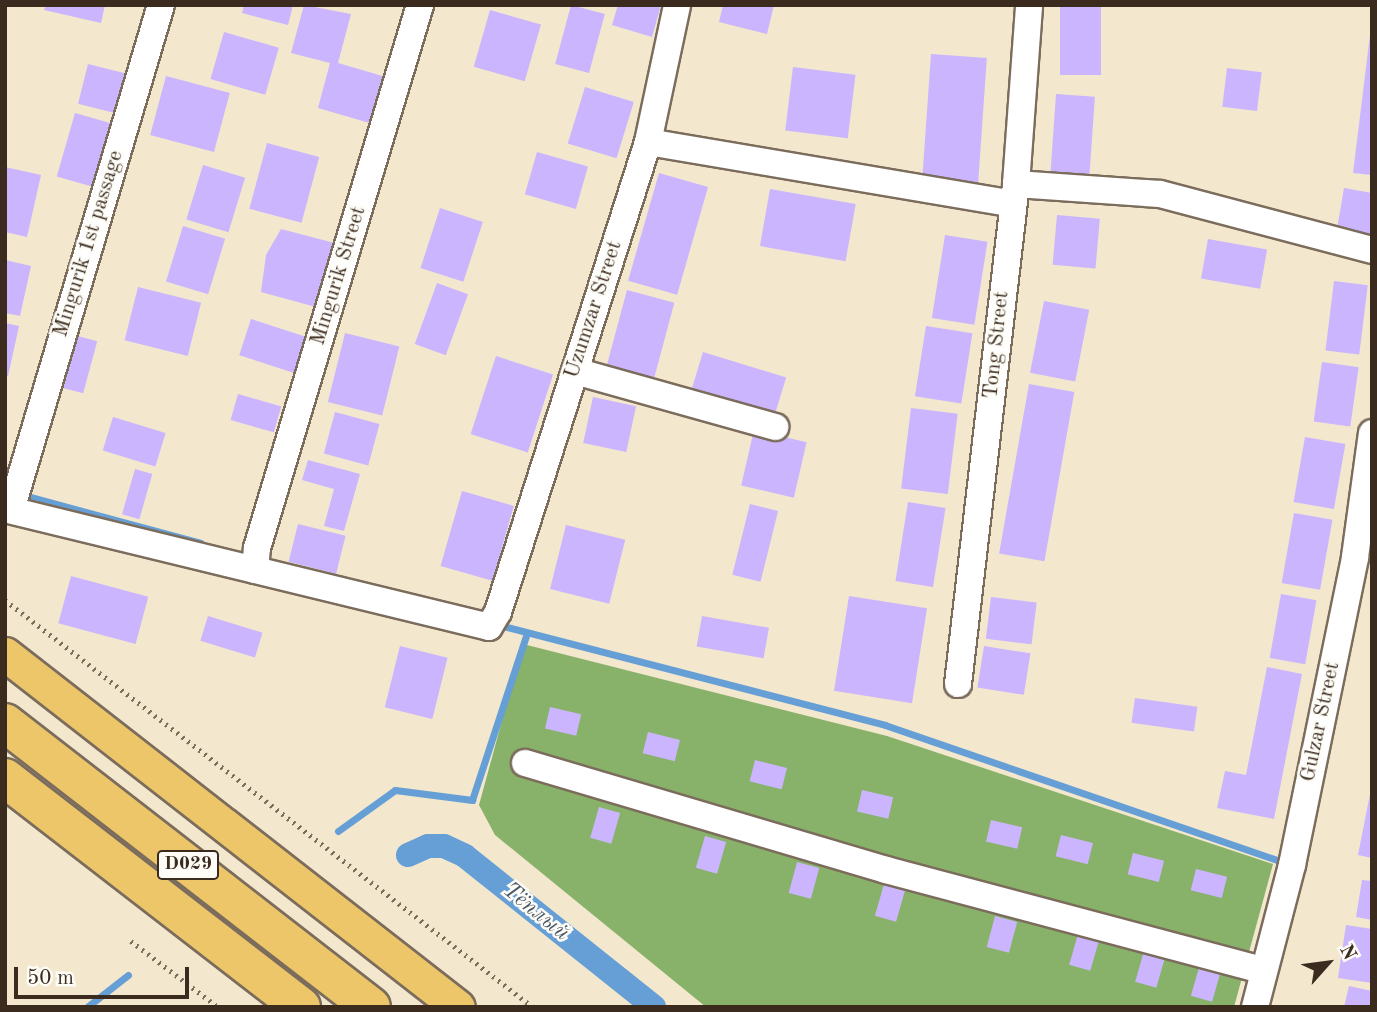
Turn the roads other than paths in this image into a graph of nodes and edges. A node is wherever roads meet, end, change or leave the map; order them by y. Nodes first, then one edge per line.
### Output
1 (161, 5) edge
2 (420, 5) edge
3 (677, 5) edge
4 (1029, 5) edge
5 (648, 142) junction
6 (1014, 194) junction
7 (1372, 250) edge
8 (575, 371) junction
9 (775, 427) dead end
10 (1372, 433) edge
11 (8, 509) edge
12 (256, 559) junction
13 (5, 654) edge
14 (958, 684) dead end
15 (5, 723) edge
16 (525, 763) dead end
17 (5, 778) edge
18 (1263, 970) junction
19 (301, 1007) edge
20 (370, 1007) edge
21 (458, 1007) edge
22 (1255, 1007) edge

1 - 11 street, Mingurik 1st passage
2 - 12 street, Mingurik Street
3 - 5 street, Uzumzar Street
4 - 6 street, Tong Street
5 - 6 street
5 - 8 street, Uzumzar Street
6 - 7 street
6 - 14 street, Tong Street
8 - 9 street
8 - 12 street, Uzumzar Street
10 - 18 street, Gulzar Street
11 - 12 street
13 - 21 main road
15 - 20 highway, D029
16 - 18 street
17 - 19 highway, D029
18 - 22 street, Gulzar Street

